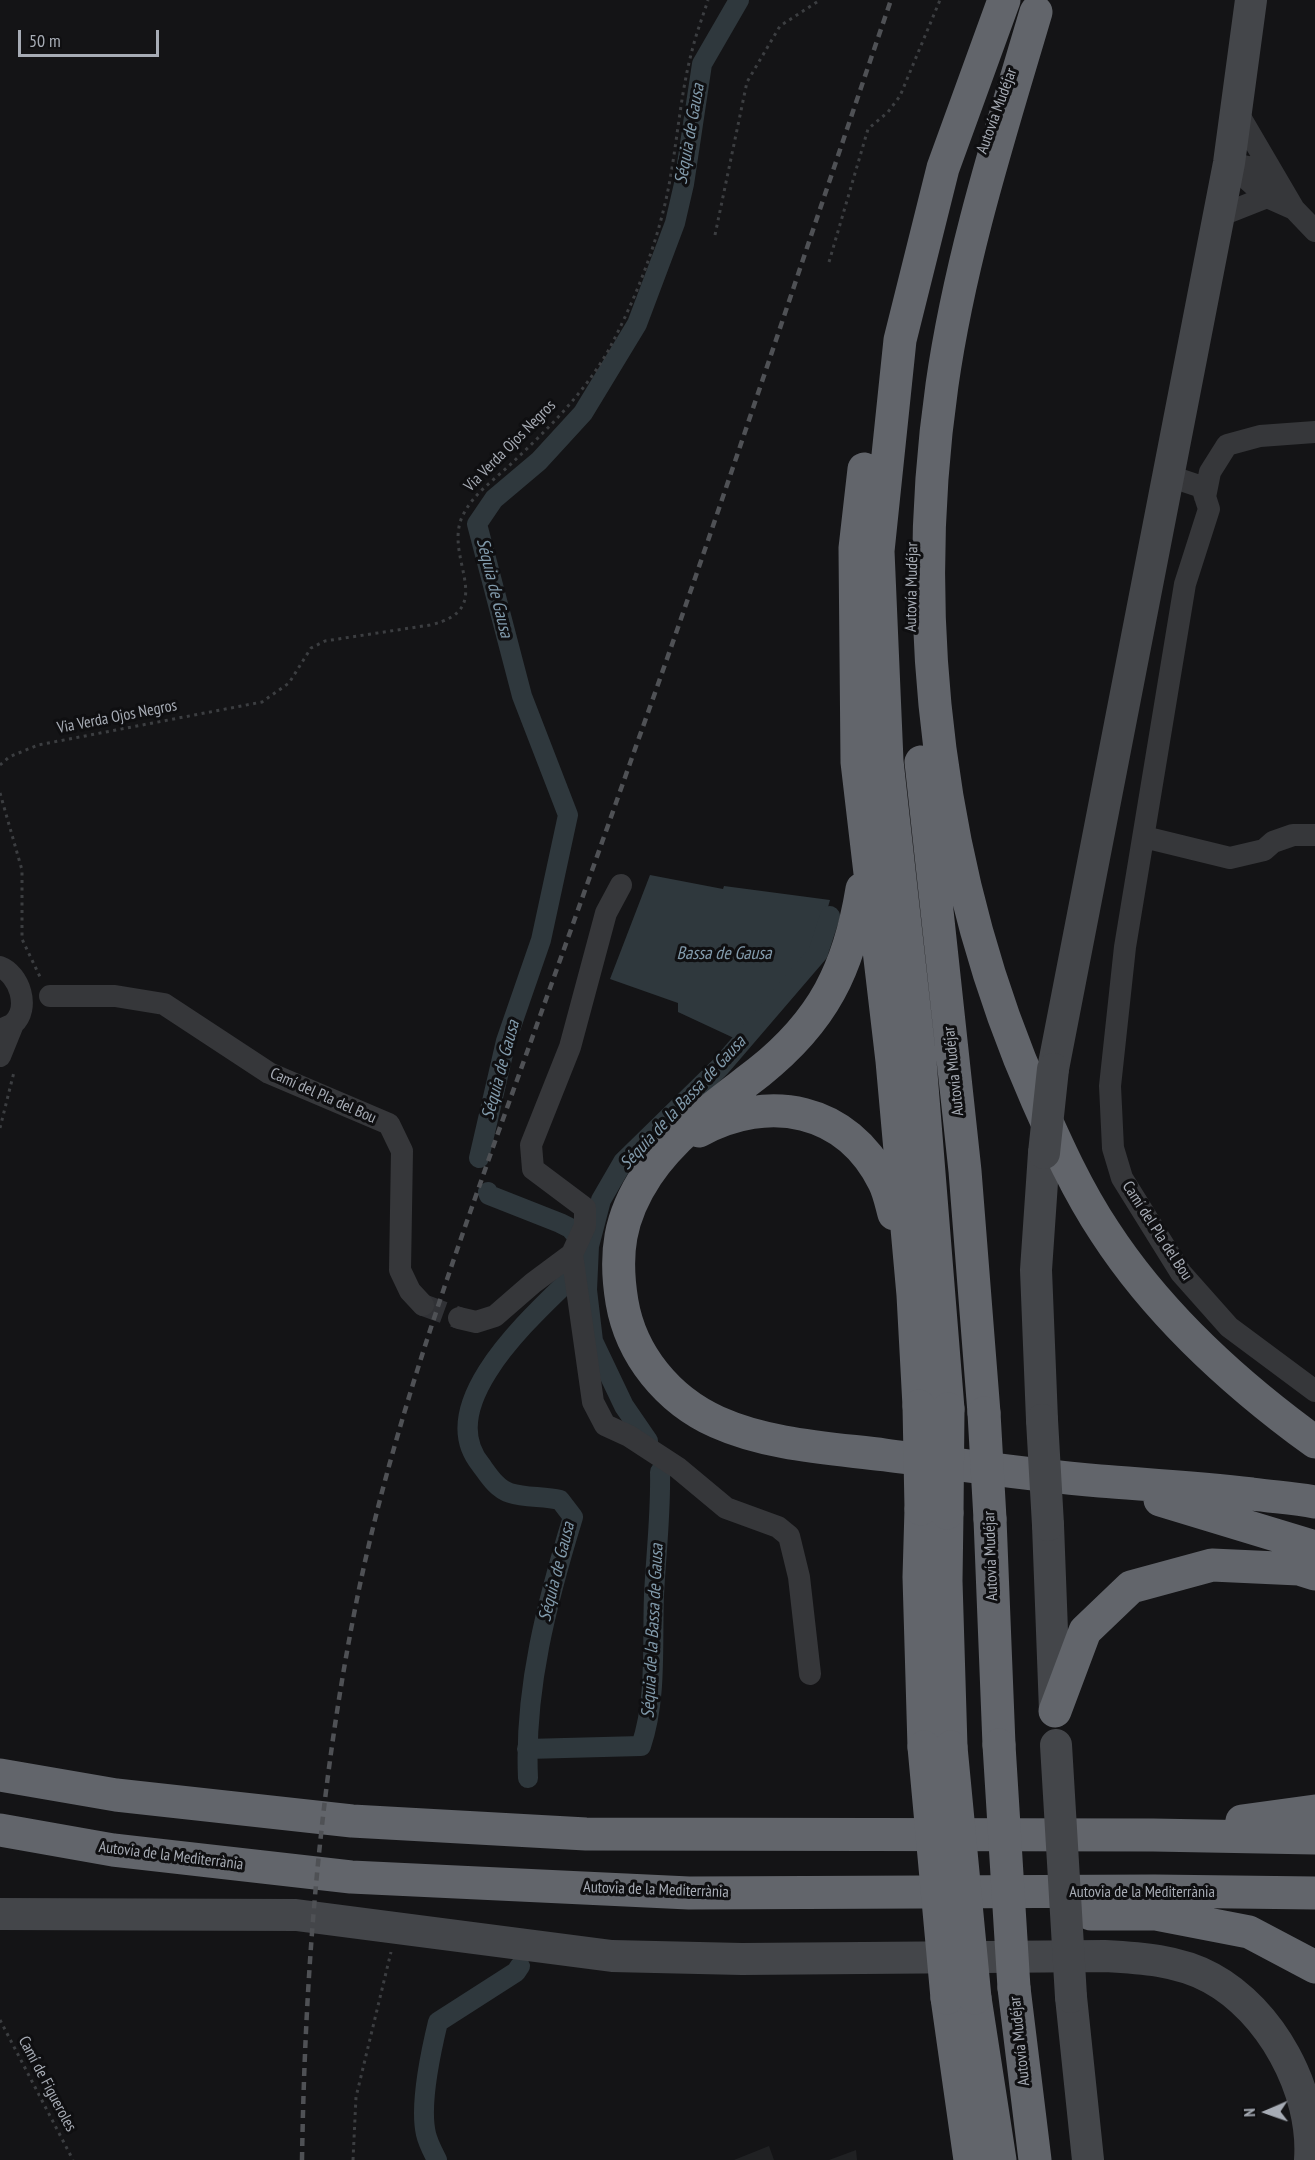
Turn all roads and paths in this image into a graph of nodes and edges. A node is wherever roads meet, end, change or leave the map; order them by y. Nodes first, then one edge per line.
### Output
1 (708, 0) edge
2 (820, 0) edge
3 (940, 0) edge
4 (990, 0) edge
5 (1004, 0) edge
6 (1239, 0) edge
7 (1251, 0) edge
8 (1039, 6) edge
9 (1245, 35) junction
10 (1236, 110) junction
11 (1229, 163) junction
12 (1272, 172) junction
13 (1268, 197) junction
14 (1294, 209) junction
15 (1219, 216) junction
16 (1315, 231) edge
17 (715, 235) dead end
18 (829, 262) dead end
19 (1315, 432) edge
20 (1169, 476) junction
21 (1205, 497) junction
22 (0, 765) edge
23 (1315, 834) edge
24 (1144, 837) junction
25 (868, 855) junction
26 (621, 885) dead end
27 (0, 967) edge
28 (21, 987) junction
29 (50, 996) junction
30 (11, 1022) edge
31 (0, 1056) edge
32 (673, 1145) junction
33 (572, 1254) junction
34 (423, 1305) tunnel mouth
35 (459, 1318) tunnel mouth
36 (1315, 1391) edge
37 (934, 1408) junction
38 (1315, 1442) edge
39 (1092, 1480) junction
40 (1315, 1503) edge
41 (1315, 1547) edge
42 (1315, 1574) edge
43 (810, 1674) dead end
44 (1055, 1711) junction
45 (0, 1775) edge
46 (1315, 1811) edge
47 (0, 1830) edge
48 (1153, 1835) junction
49 (1315, 1838) edge
50 (1042, 1891) junction
51 (1315, 1893) edge
52 (0, 1914) edge
53 (396, 1929) junction
54 (1315, 1967) edge
55 (961, 1998) junction
56 (0, 2020) edge
57 (73, 2160) edge
58 (353, 2160) edge
59 (970, 2160) edge
60 (1000, 2160) edge
61 (1035, 2160) edge
62 (1088, 2160) edge
63 (1310, 2160) edge

1 - 22 path, Via Verda Ojos Negros
2 - 17 path
3 - 18 path
4 - 25 highway
5 - 37 highway, Autovía Mudéjar
6 - 9 street
7 - 9 main road
8 - 38 highway
8 - 61 highway, Autovía Mudéjar, bridge
9 - 10 main road
10 - 11 main road
10 - 12 street
11 - 12 street
11 - 13 street
11 - 15 main road
12 - 14 street
13 - 14 street
13 - 15 street
14 - 16 street
15 - 20 main road
19 - 21 street, Camí del Pla del Bou
20 - 21 street
20 - 44 main road, bridge
21 - 24 street, Camí del Pla del Bou
23 - 24 street
24 - 36 street, Camí del Pla del Bou
25 - 32 highway
25 - 37 highway
26 - 33 street
27 - 28 street
28 - 29 street, Camí del Pla del Bou
28 - 30 street
29 - 30 street, Camí del Pla del Bou
29 - 34 street, Camí del Pla del Bou
30 - 31 street
32 - 37 highway
32 - 39 highway
33 - 35 street
33 - 43 street
37 - 55 highway, Autovía Mudéjar, bridge
39 - 40 highway
39 - 41 highway
42 - 44 highway
44 - 62 main road, bridge
45 - 48 highway
46 - 48 highway
47 - 50 highway, Autovia de la Mediterrània
48 - 49 highway
50 - 51 highway, Autovia de la Mediterrània
50 - 54 highway
52 - 53 main road
53 - 58 path
53 - 63 main road
55 - 59 highway
55 - 60 highway, Autovía Mudéjar
56 - 57 path, Camí de Figueroles

